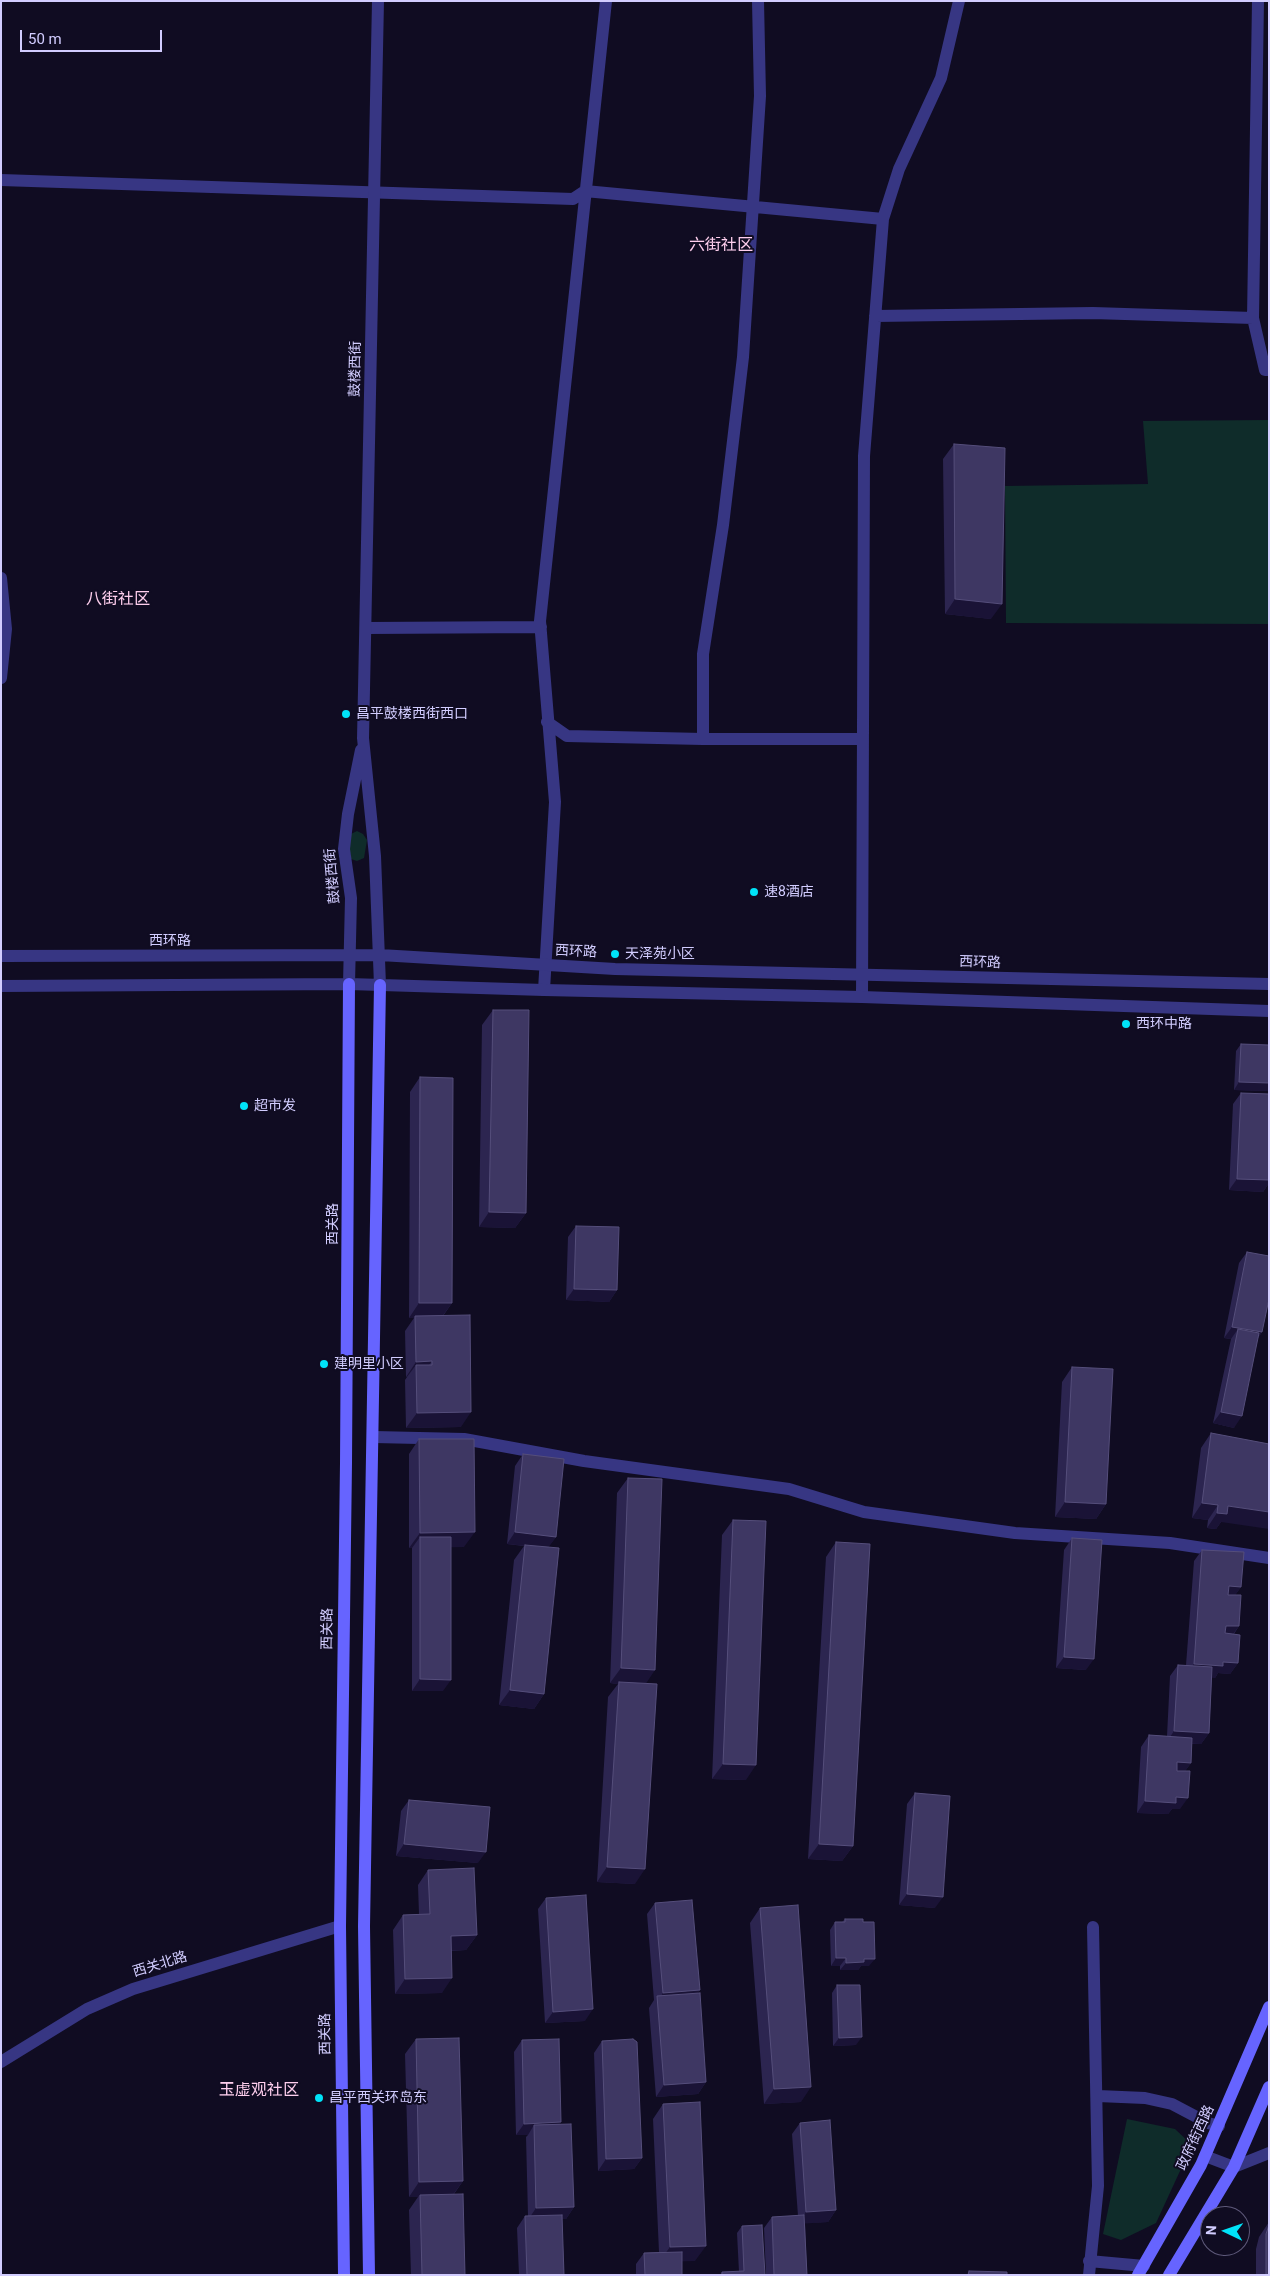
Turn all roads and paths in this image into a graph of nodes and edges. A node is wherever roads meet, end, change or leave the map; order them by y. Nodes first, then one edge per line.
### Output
1 (378, 1) edge
2 (606, 1) edge
3 (758, 1) edge
4 (960, 1) edge
5 (1258, 1) edge
6 (1, 180) edge
7 (585, 191) junction
8 (374, 192) junction
9 (753, 207) junction
10 (883, 219) junction
11 (875, 316) junction
12 (1253, 318) junction
13 (1269, 370) edge
14 (1, 578) edge
15 (541, 626) junction
16 (366, 628) junction
17 (1, 678) edge
18 (547, 722) junction
19 (363, 738) junction
20 (704, 739) junction
21 (863, 739) junction
22 (351, 955) junction
23 (380, 955) junction
24 (1, 956) edge
25 (546, 965) junction
26 (862, 974) junction
27 (349, 984) junction
28 (1269, 984) edge
29 (380, 985) junction
30 (1, 986) edge
31 (544, 990) junction
32 (862, 997) junction
33 (1269, 1010) edge
34 (374, 1437) junction
35 (1269, 1558) edge
36 (340, 1926) junction
37 (1093, 1927) dead end
38 (1269, 2007) edge
39 (1, 2062) edge
40 (1269, 2086) edge
41 (1098, 2096) junction
42 (1219, 2126) junction
43 (1269, 2153) edge
44 (1205, 2156) junction
45 (1234, 2167) junction
46 (1089, 2261) junction
47 (1141, 2270) edge
48 (344, 2275) edge
49 (369, 2275) edge
50 (1089, 2275) edge
51 (1169, 2275) edge

1 - 8 street, 鼓楼西街
2 - 7 street
3 - 9 street
4 - 10 street
5 - 12 street
6 - 8 street
7 - 8 street
7 - 9 street
7 - 15 street
8 - 16 street, 鼓楼西街
9 - 10 street
9 - 20 street
10 - 11 street
11 - 12 street
11 - 21 street
12 - 13 street
14 - 17 street
15 - 16 street
15 - 18 street
16 - 19 street, 鼓楼西街
18 - 20 street
18 - 25 street
19 - 22 street, 鼓楼西街
19 - 23 street, 鼓楼西街
20 - 21 street
21 - 26 street
22 - 23 street, 西环路
22 - 24 street, 西环路
22 - 27 street, 鼓楼西街
23 - 25 street, 西环路
23 - 29 street, 鼓楼西街
25 - 26 street, 西环路
25 - 31 street
26 - 28 street, 西环路
26 - 32 street
27 - 29 street
27 - 30 street
27 - 36 main road, 西关路
29 - 31 street
29 - 34 main road
31 - 32 street
32 - 33 street
34 - 35 street
34 - 49 main road
36 - 39 street, 西关北路
36 - 48 main road, 西关路
37 - 41 street
38 - 42 main road, 政府街西路
40 - 45 main road
41 - 42 street
41 - 46 street
42 - 44 main road, 政府街西路
43 - 45 street
44 - 45 street
44 - 47 main road, 政府街西路
45 - 51 main road
46 - 47 street
46 - 50 street

